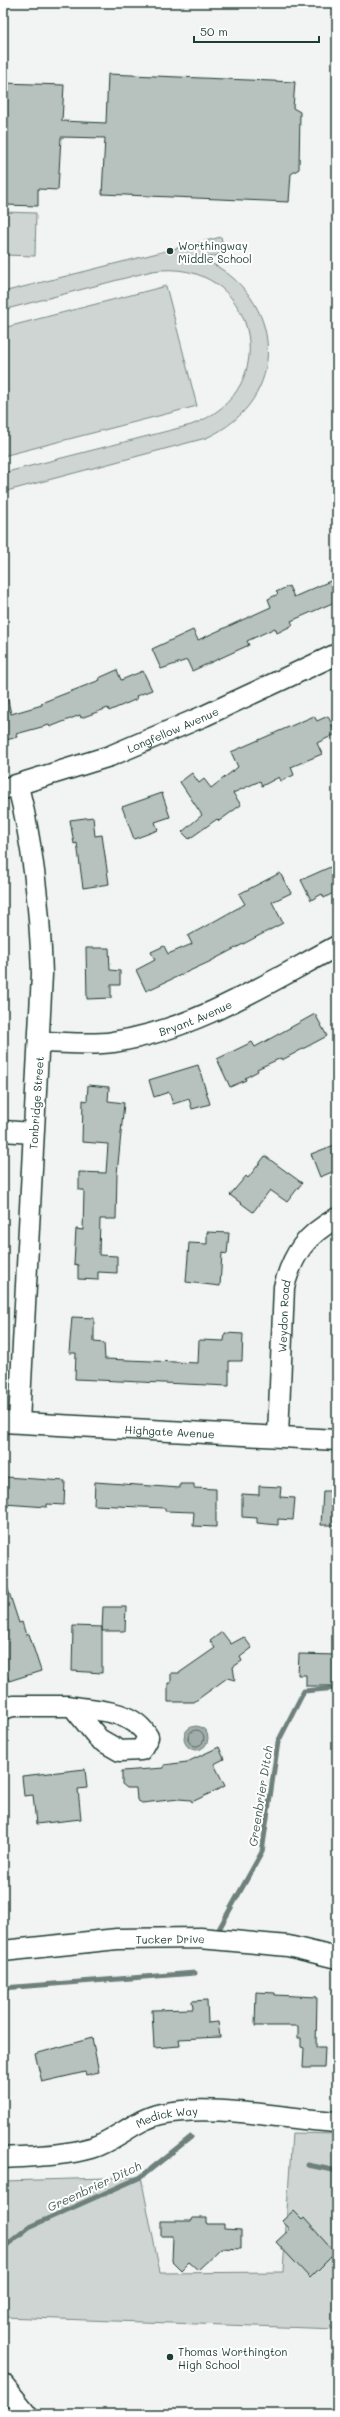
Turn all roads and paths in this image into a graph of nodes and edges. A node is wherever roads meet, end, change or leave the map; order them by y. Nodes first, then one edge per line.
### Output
1 (337, 654) edge
2 (11, 788) edge
3 (337, 946) edge
4 (40, 1042) junction
5 (3, 1131) edge
6 (33, 1133) junction
7 (337, 1218) edge
8 (11, 1422) edge
9 (278, 1436) junction
10 (337, 1440) edge
11 (73, 1707) dead end
12 (3, 1709) edge
13 (3, 1951) edge
14 (337, 1958) edge
15 (337, 2122) edge
16 (3, 2158) edge
17 (3, 2384) edge
18 (27, 2414) edge

1 - 2 street, Longfellow Avenue
2 - 4 street, Tonbridge Street
3 - 4 street, Bryant Avenue
4 - 6 street, Tonbridge Street
5 - 6 street
6 - 8 street, Tonbridge Street
7 - 9 street, Weydon Road
8 - 9 street, Highgate Avenue
9 - 10 street, Highgate Avenue
11 - 12 street
13 - 14 street, Tucker Drive
15 - 16 street, Medick Way
17 - 18 street

